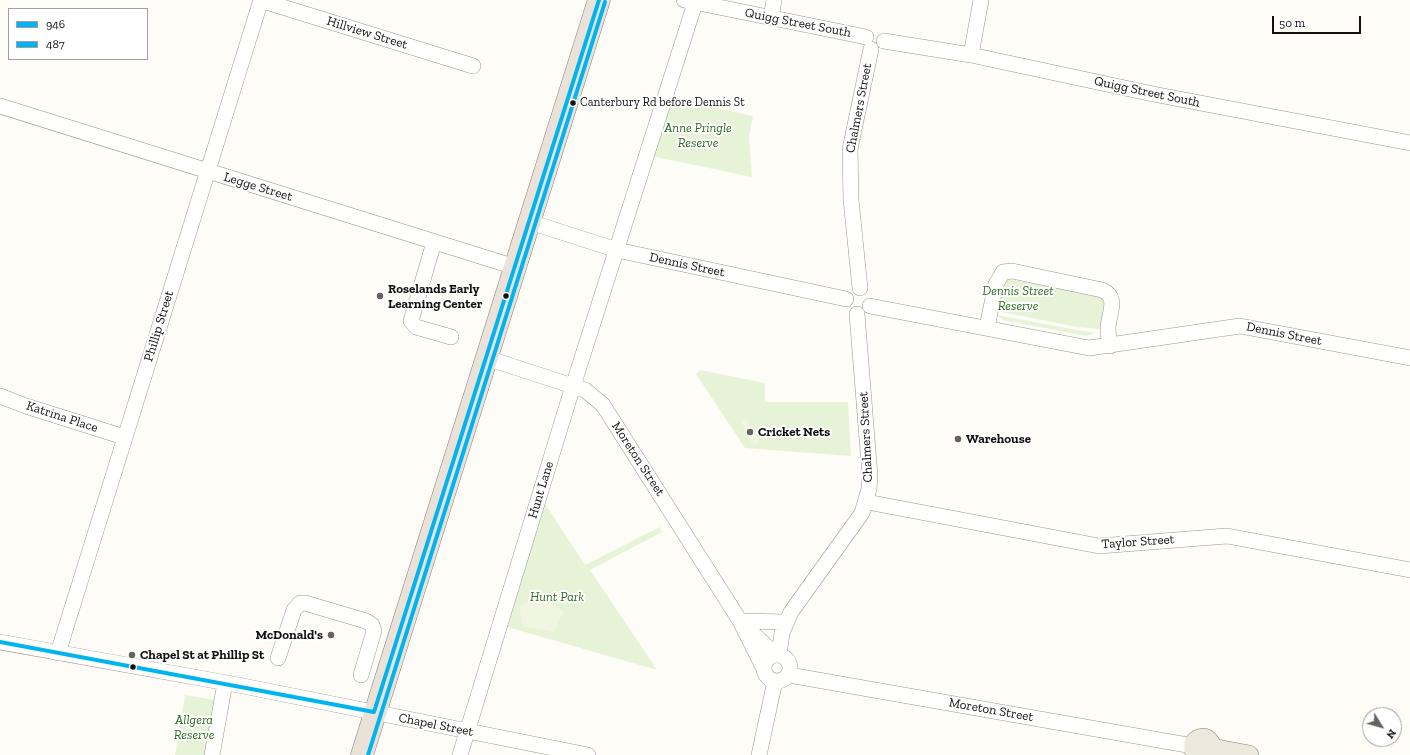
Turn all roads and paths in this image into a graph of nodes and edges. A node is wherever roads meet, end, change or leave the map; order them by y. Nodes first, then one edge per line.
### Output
1 (261, 0) edge
2 (599, 0) edge
3 (774, 0) edge
4 (982, 0) edge
5 (692, 1) edge
6 (771, 18) junction
7 (869, 43) junction
8 (970, 54) junction
9 (473, 66) dead end
10 (0, 106) edge
11 (1410, 143) edge
12 (207, 171) junction
13 (530, 222) junction
14 (434, 242) junction
15 (617, 250) junction
16 (515, 268) junction
17 (860, 288) junction
18 (846, 299) junction
19 (864, 310) junction
20 (987, 327) junction
21 (451, 337) dead end
22 (1110, 346) junction
23 (488, 358) junction
24 (1410, 358) edge
25 (573, 386) junction
26 (0, 396) edge
27 (124, 437) junction
28 (867, 502) junction
29 (1410, 570) edge
30 (740, 621) junction
31 (786, 622) junction
32 (0, 642) edge
33 (58, 653) junction
34 (777, 655) junction
35 (282, 659) dead end
36 (764, 669) junction
37 (362, 675) dead end
38 (789, 675) junction
39 (775, 681) junction
40 (225, 683) junction
41 (374, 712) junction
42 (466, 732) junction
43 (1202, 751) edge
44 (559, 752) edge
45 (212, 755) edge
46 (362, 755) edge
47 (460, 755) edge
48 (588, 755) edge
49 (759, 755) edge
50 (1249, 755) edge

1 - 9 street, Hillview Street
1 - 12 street, Phillip Street
2 - 13 highway
3 - 6 street
4 - 8 street
5 - 6 street, Quigg Street South
5 - 15 street, Hunt Lane
6 - 7 street, Quigg Street South
7 - 8 street, Quigg Street South
7 - 17 street, Chalmers Street
8 - 11 street, Quigg Street South
10 - 12 street, Legge Street
12 - 14 street, Legge Street
12 - 27 street, Phillip Street
13 - 15 street, Dennis Street
13 - 16 highway
14 - 16 street, Legge Street
14 - 21 street
15 - 18 street, Dennis Street
15 - 25 street, Hunt Lane
16 - 23 highway
17 - 18 street
17 - 19 street
18 - 19 street
19 - 20 street, Dennis Street
19 - 28 street, Chalmers Street
20 - 22 street, Dennis Street
20 - 22 street
22 - 24 street, Dennis Street
23 - 25 street, Moreton Street
23 - 41 highway
25 - 30 street, Moreton Street
25 - 42 street, Hunt Lane
26 - 27 street, Katrina Place
27 - 33 street, Phillip Street
28 - 29 street, Taylor Street
28 - 31 street, Chalmers Street
30 - 31 street
30 - 34 street, Moreton Street
30 - 36 street, Moreton Street
31 - 34 street, Chalmers Street
32 - 33 street, Chapel Street
33 - 40 street, Chapel Street
34 - 36 street
34 - 38 street
35 - 37 street
36 - 39 street
38 - 39 street
38 - 43 street, Moreton Street
39 - 49 street
40 - 41 street, Chapel Street
40 - 45 street
41 - 42 street, Chapel Street
41 - 46 highway
42 - 44 street, Chapel Street
42 - 47 street, Hunt Lane
43 - 50 main road, Moreton Street
44 - 48 street, Chapel Street

